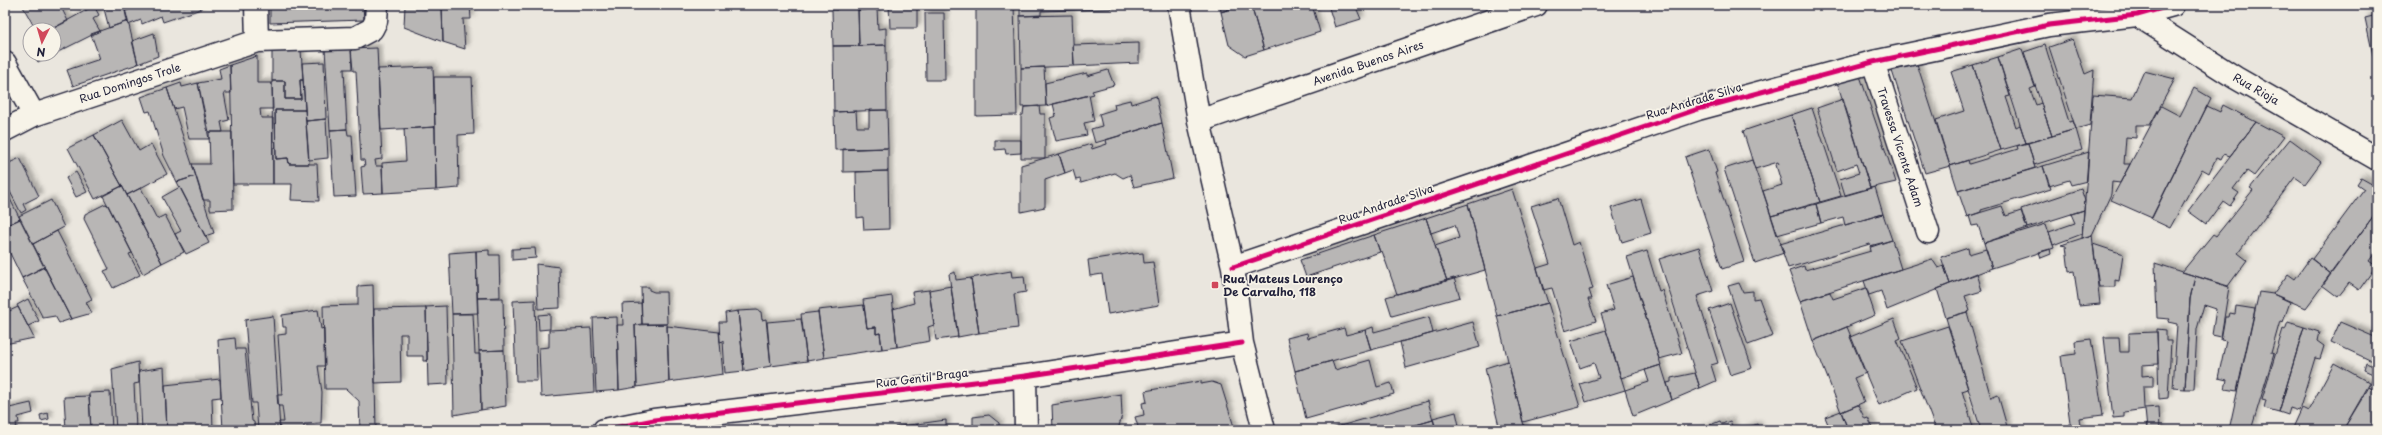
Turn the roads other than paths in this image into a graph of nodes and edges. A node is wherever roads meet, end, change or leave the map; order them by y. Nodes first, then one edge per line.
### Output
1 (256, 5) edge
2 (377, 5) edge
3 (1179, 5) edge
4 (1536, 5) edge
5 (2173, 5) edge
6 (2137, 15) junction
7 (257, 41) junction
8 (1873, 62) junction
9 (5, 63) edge
10 (34, 115) junction
11 (1199, 121) junction
12 (5, 130) edge
13 (2377, 159) edge
14 (1928, 232) dead end
15 (1233, 267) junction
16 (1242, 343) junction
17 (1025, 376) junction
18 (654, 425) edge
19 (604, 430) edge
20 (1026, 430) edge
21 (1264, 430) edge

1 - 7 street
2 - 7 street, Rua Domingos Trole
3 - 11 street
4 - 11 street, Avenida Buenos Aires
5 - 6 street, Rua Andrade Silva
6 - 8 street, Rua Andrade Silva
6 - 13 street, Rua Rioja
7 - 10 street, Rua Domingos Trole
8 - 14 street, Travessa Vicente Adam
8 - 15 street, Rua Andrade Silva
9 - 10 street
10 - 12 street, Rua Domingos Trole
11 - 15 street
15 - 16 street
16 - 17 street, Rua Gentil Braga
16 - 21 street
17 - 18 street, Rua Gentil Braga
17 - 20 street
18 - 19 street, Rua Gentil Braga

